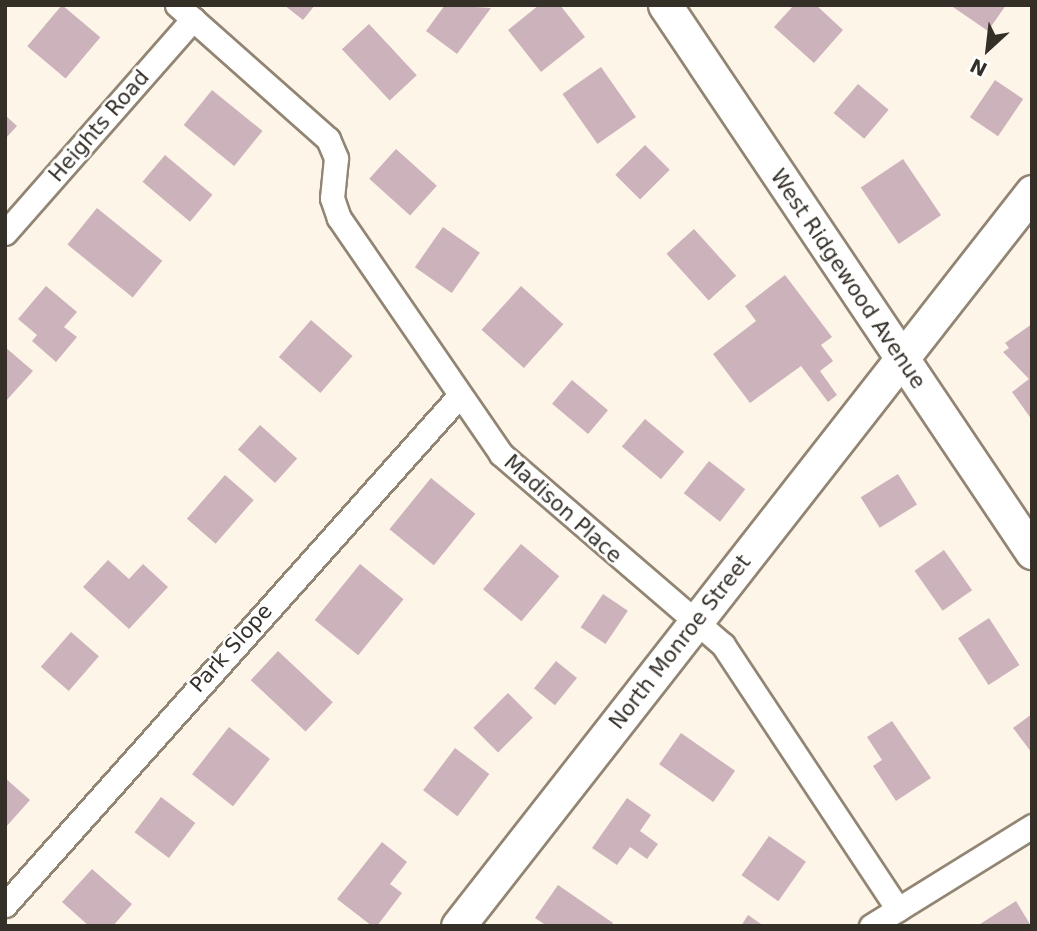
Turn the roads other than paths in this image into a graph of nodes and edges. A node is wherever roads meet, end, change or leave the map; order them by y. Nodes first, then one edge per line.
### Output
1 (665, 5) edge
2 (185, 12) edge
3 (1032, 192) edge
4 (5, 233) edge
5 (902, 358) junction
6 (460, 395) junction
7 (1032, 552) edge
8 (694, 622) junction
9 (1032, 826) edge
10 (5, 905) edge
11 (898, 909) junction
12 (458, 926) edge
13 (871, 926) edge

1 - 5 main road, West Ridgewood Avenue
2 - 4 street, Heights Road
2 - 6 street, Madison Place
3 - 5 main road, North Monroe Street
5 - 7 main road, West Ridgewood Avenue
5 - 8 main road, North Monroe Street
6 - 8 street, Madison Place
6 - 10 street, Park Slope
8 - 11 street, Madison Place
8 - 12 main road, North Monroe Street
9 - 11 street
11 - 13 street

